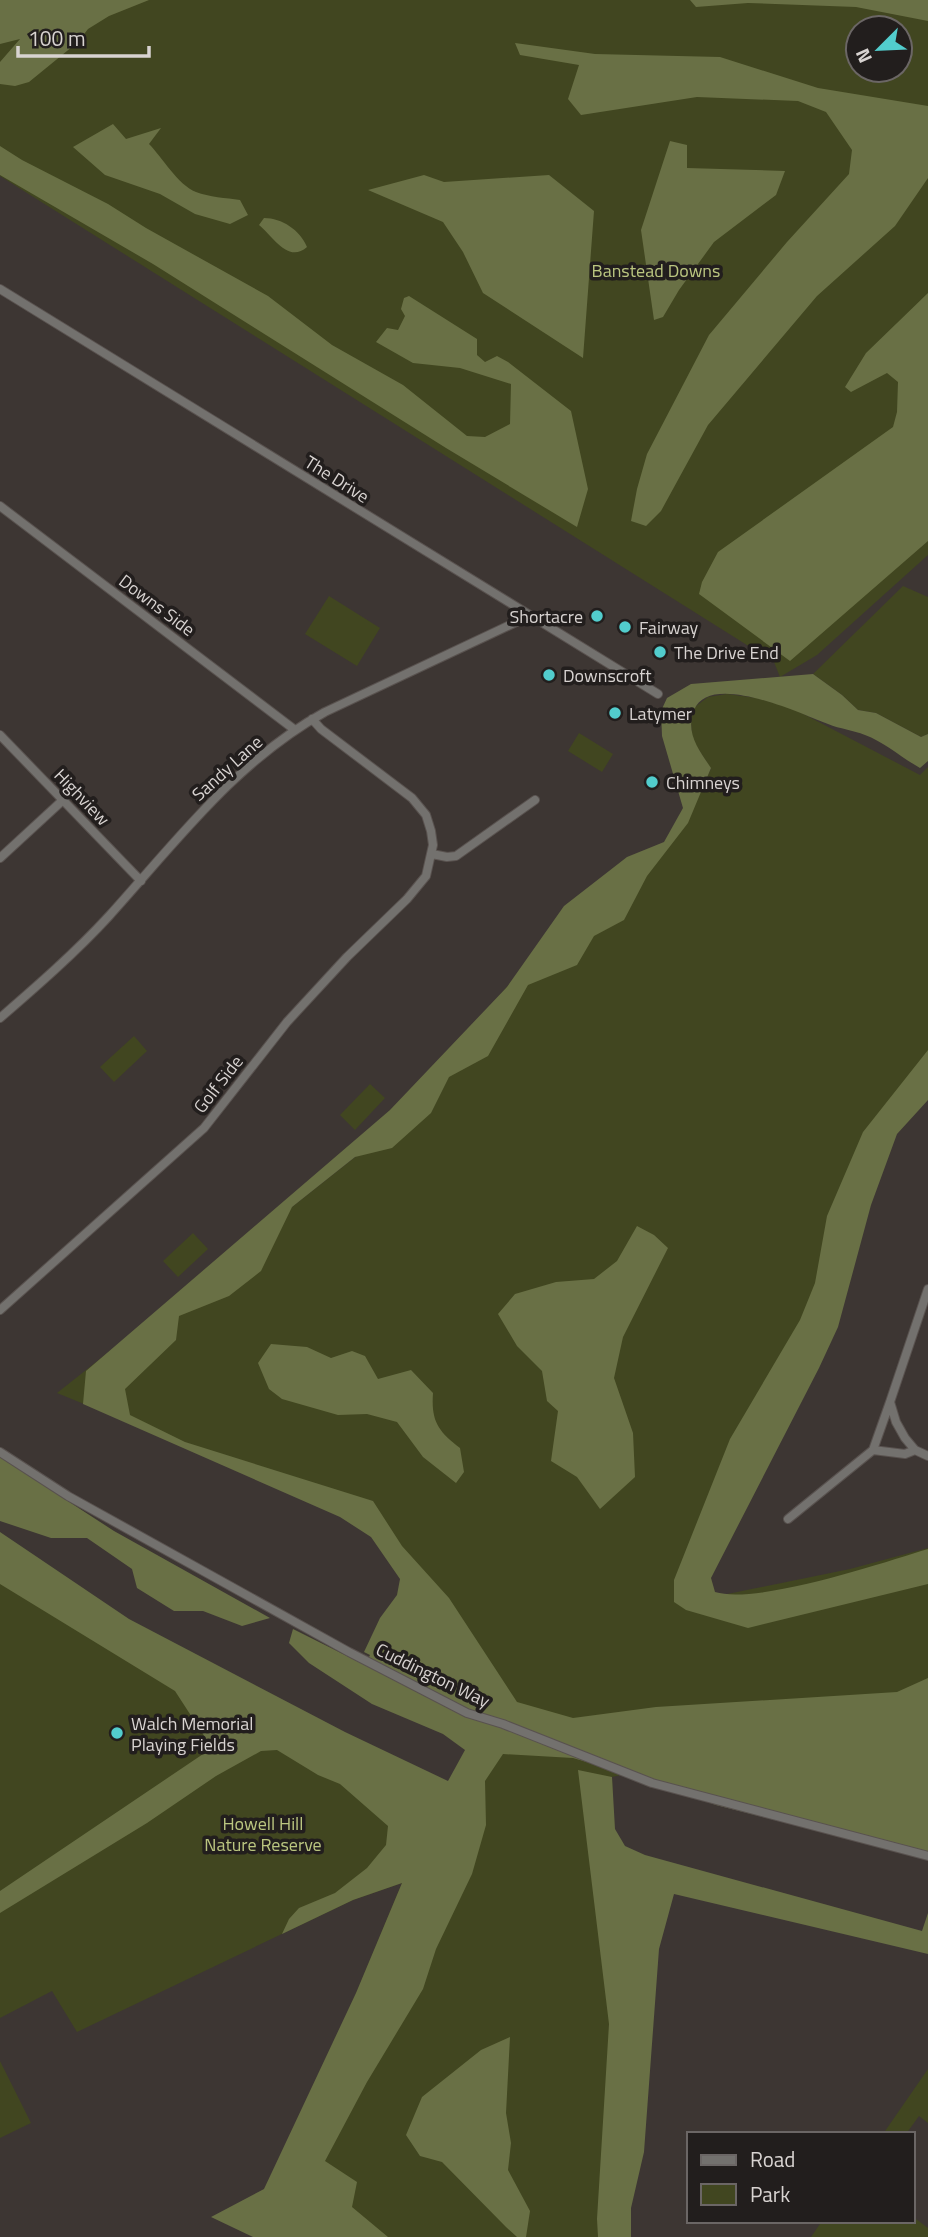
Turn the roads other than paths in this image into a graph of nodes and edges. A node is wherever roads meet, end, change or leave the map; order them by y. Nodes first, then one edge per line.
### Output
1 (0, 289) edge
2 (0, 506) edge
3 (529, 616) junction
4 (658, 694) dead end
5 (312, 719) junction
6 (295, 730) junction
7 (0, 736) edge
8 (62, 800) junction
9 (535, 800) dead end
10 (432, 853) junction
11 (0, 858) edge
12 (141, 881) junction
13 (0, 1018) edge
14 (928, 1289) edge
15 (0, 1310) edge
16 (890, 1402) junction
17 (873, 1450) junction
18 (915, 1450) junction
19 (0, 1452) edge
20 (928, 1456) edge
21 (788, 1519) dead end
22 (928, 1856) edge

1 - 3 street, The Drive
2 - 6 street, Downs Side
3 - 4 street, The Drive
3 - 5 street, Sandy Lane
5 - 6 street, Sandy Lane
5 - 10 street
6 - 12 street, Sandy Lane
7 - 8 street, Highview
8 - 11 street
8 - 12 street, Highview
9 - 10 street
10 - 15 street, Golf Side
12 - 13 street, Sandy Lane
14 - 16 street
16 - 17 street
16 - 18 street
17 - 18 street
17 - 21 street
18 - 20 street
19 - 22 street, Cuddington Way

